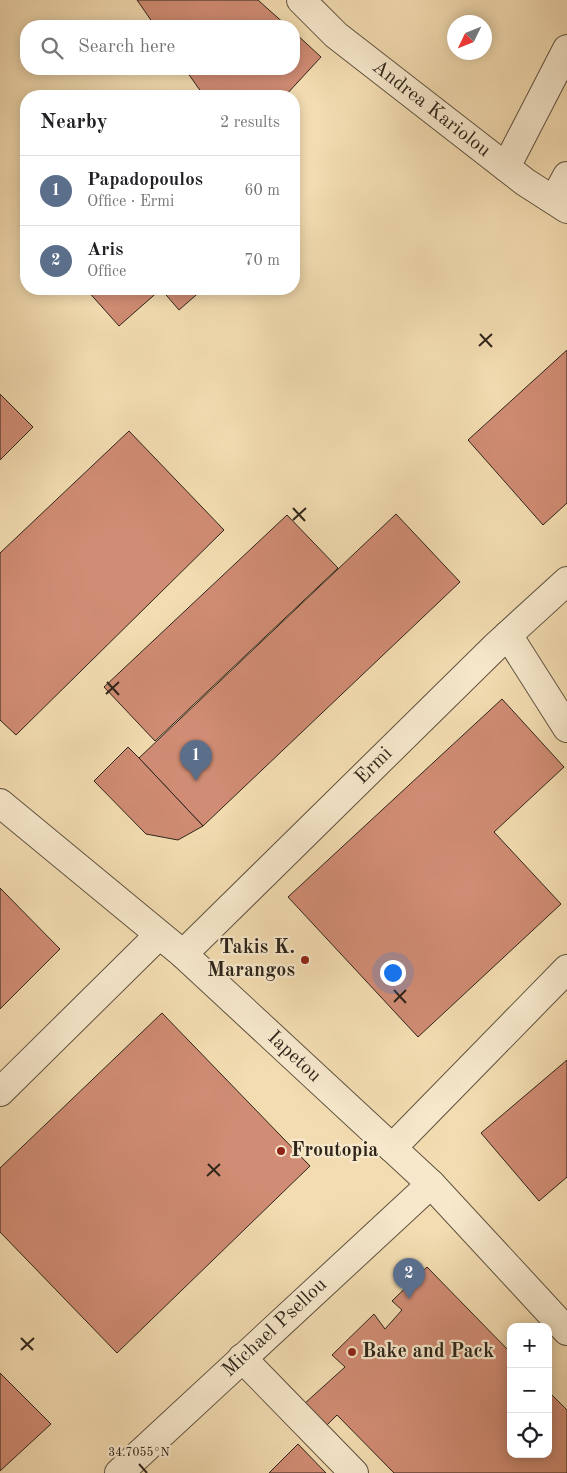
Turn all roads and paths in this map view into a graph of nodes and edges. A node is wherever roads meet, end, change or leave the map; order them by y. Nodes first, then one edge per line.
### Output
1 (301, 0) edge
2 (567, 48) edge
3 (506, 167) junction
4 (567, 176) edge
5 (560, 204) edge
6 (567, 581) edge
7 (508, 635) junction
8 (567, 728) edge
9 (0, 804) edge
10 (159, 935) junction
11 (182, 954) junction
12 (567, 968) edge
13 (0, 1092) edge
14 (392, 1148) junction
15 (431, 1184) junction
16 (567, 1331) edge
17 (242, 1358) junction
18 (128, 1470) edge
19 (354, 1473) edge

1 - 3 street, Andrea Kariolou
2 - 3 street
3 - 5 street, Andrea Kariolou
4 - 5 street
6 - 7 street, Ermi
7 - 8 street
7 - 11 street, Ermi
9 - 10 street, Iapetou
10 - 11 street, Iapetou
10 - 13 street
11 - 14 street, Iapetou
12 - 14 street
14 - 15 street, Iapetou
15 - 16 street, Iapetou
15 - 17 street, Michael Psellou
17 - 18 street, Michael Psellou
17 - 19 street

